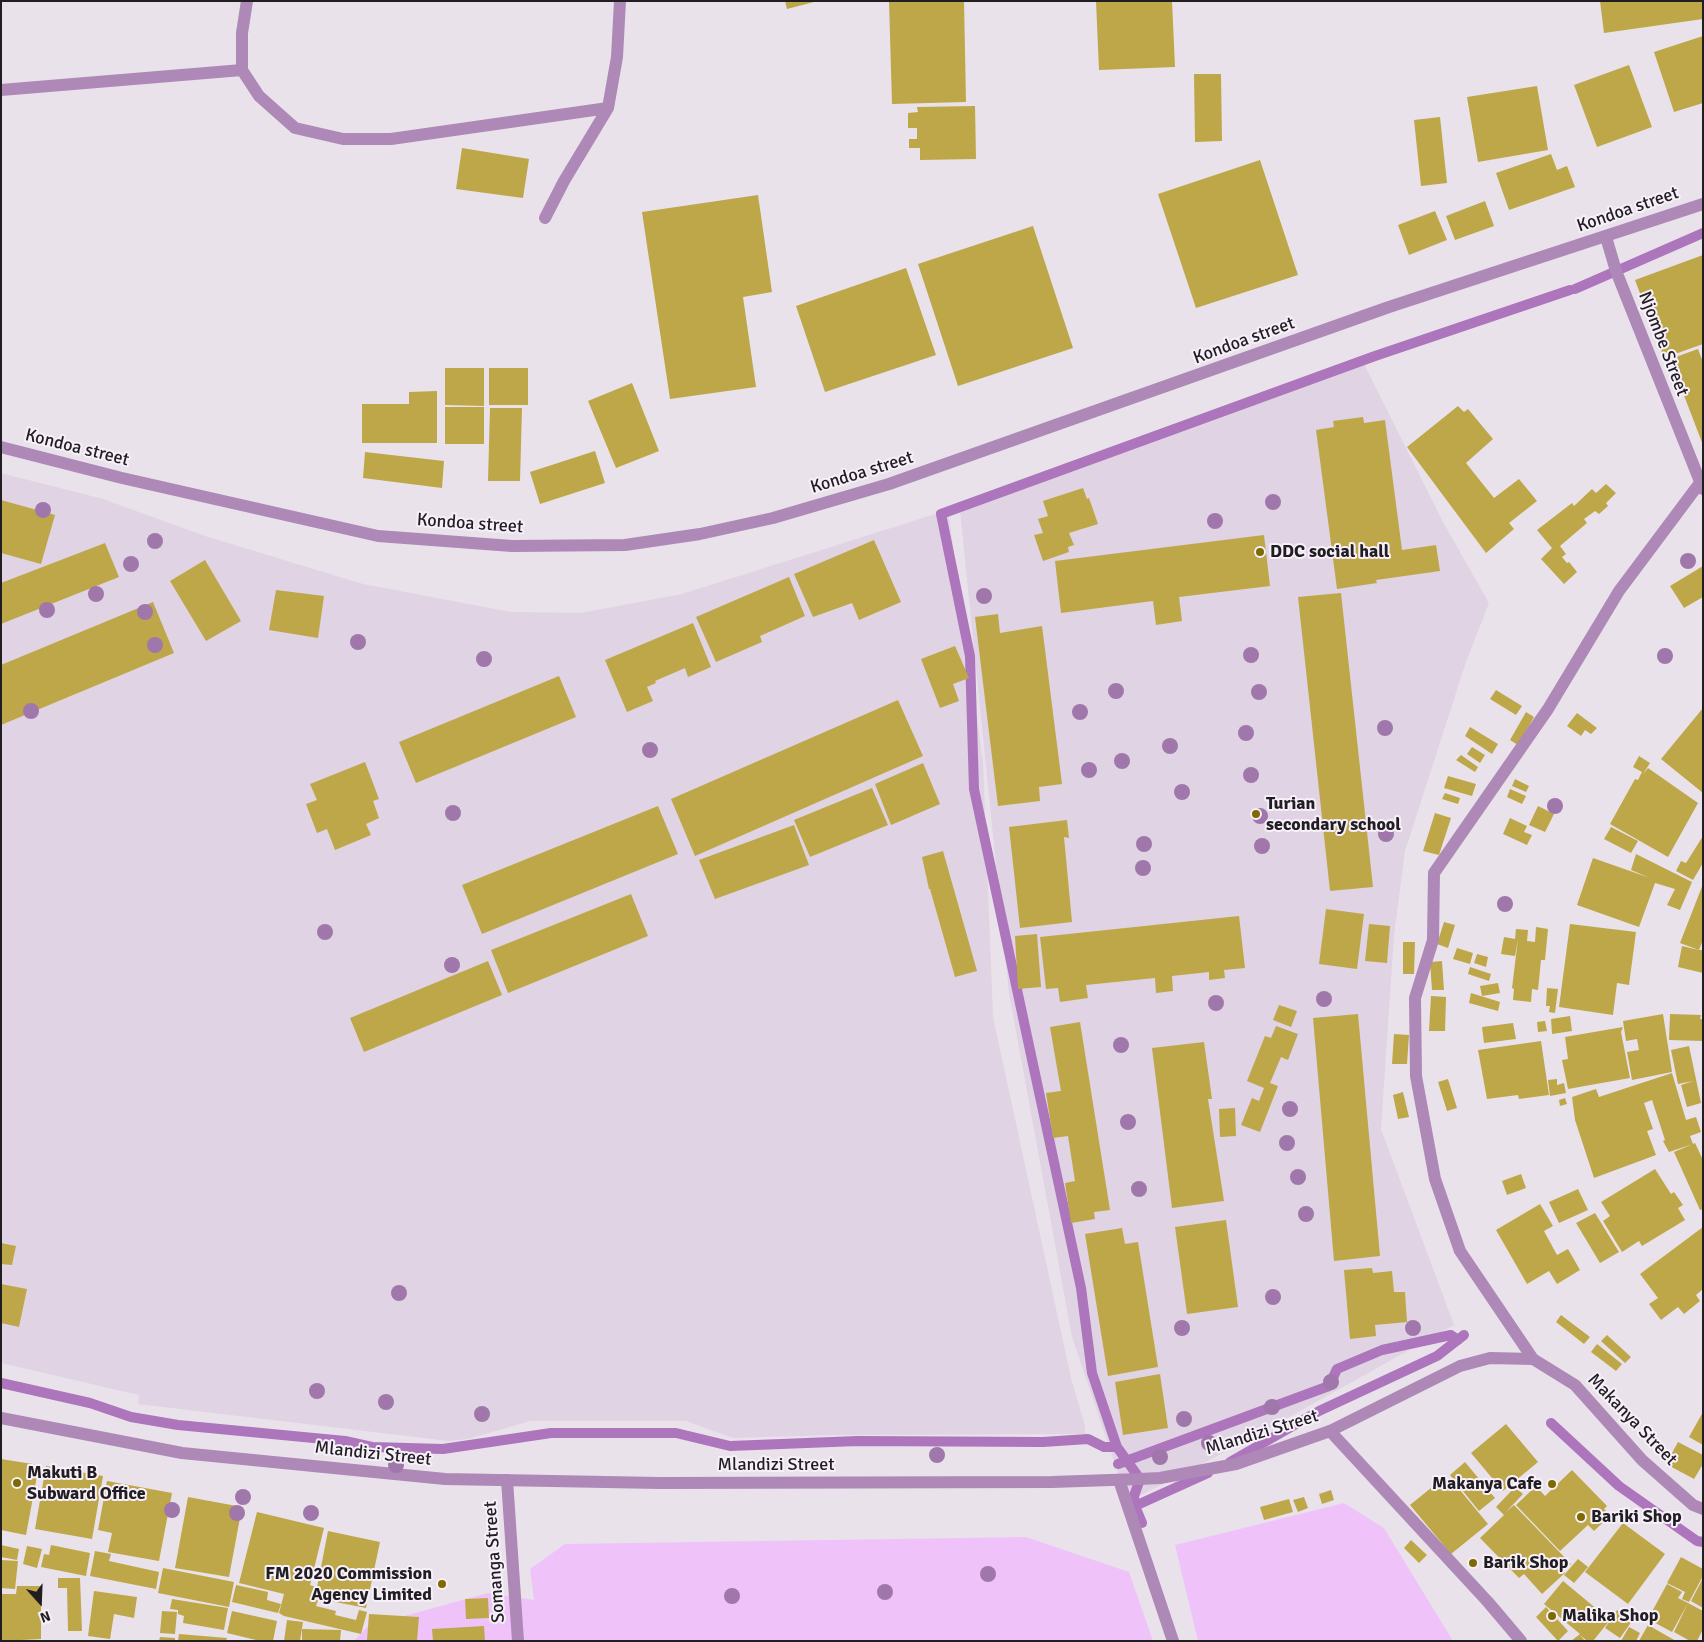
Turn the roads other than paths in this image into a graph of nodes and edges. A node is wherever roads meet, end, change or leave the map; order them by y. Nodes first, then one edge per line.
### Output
1 (247, 1) edge
2 (620, 1) edge
3 (242, 70) junction
4 (1, 90) edge
5 (608, 108) junction
6 (1703, 204) edge
7 (545, 218) dead end
8 (1606, 237) junction
9 (1, 447) edge
10 (1701, 487) edge
11 (1533, 1359) junction
12 (1, 1418) edge
13 (1330, 1431) junction
14 (507, 1480) junction
15 (1119, 1480) junction
16 (1703, 1510) edge
17 (518, 1641) edge
18 (1173, 1641) edge
19 (1521, 1641) edge

1 - 3 street
2 - 5 street
3 - 4 street
3 - 5 street
5 - 7 street
6 - 8 street, Kondoa street
8 - 9 street, Kondoa street
8 - 10 street, Njombe Street
10 - 11 street
11 - 13 street, Mlandizi Street
11 - 16 street, Makanya Street
12 - 14 street, Mlandizi Street
13 - 15 street, Mlandizi Street
13 - 19 street
14 - 15 street, Mlandizi Street
14 - 17 street, Somanga Street
15 - 18 street

